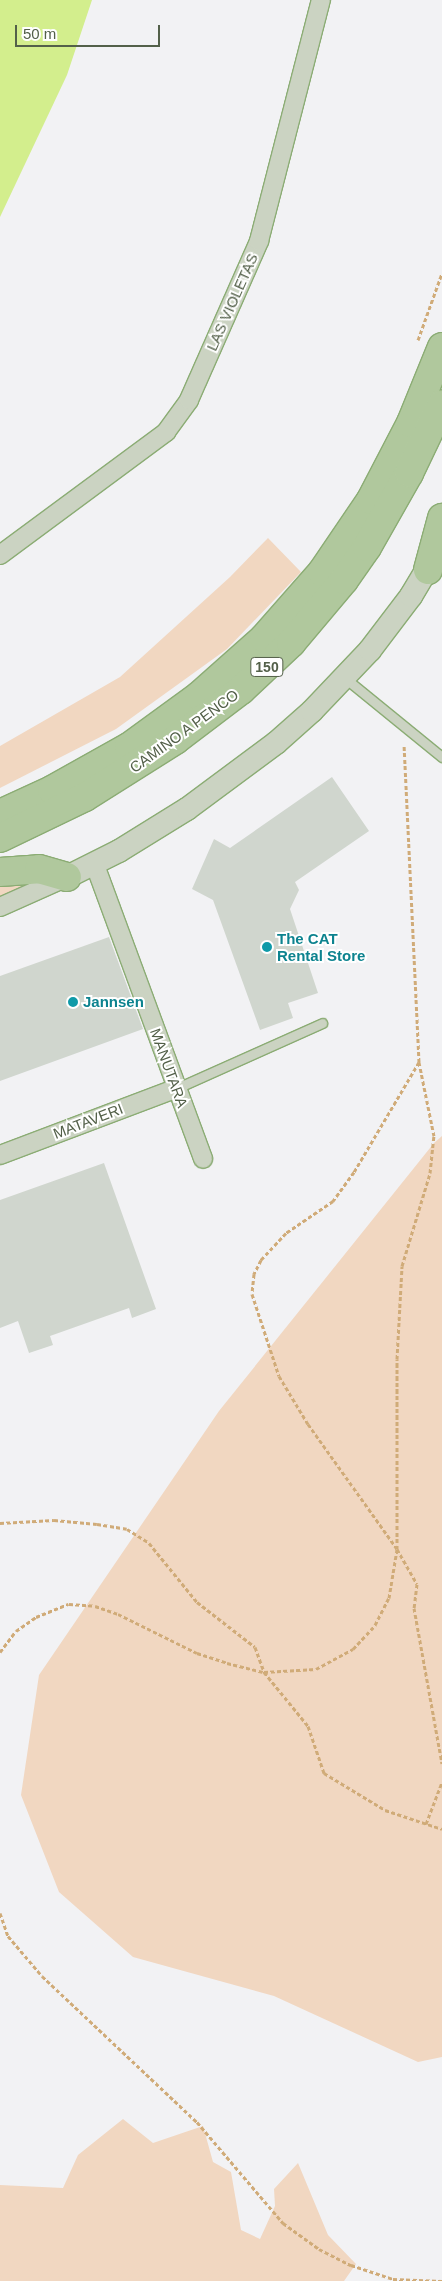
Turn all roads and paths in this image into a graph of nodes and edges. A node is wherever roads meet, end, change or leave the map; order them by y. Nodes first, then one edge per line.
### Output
1 (321, 0) edge
2 (442, 273) edge
3 (429, 347) edge
4 (442, 404) edge
5 (442, 518) edge
6 (30, 533) junction
7 (442, 542) edge
8 (0, 555) edge
9 (0, 570) edge
10 (428, 570) junction
11 (345, 678) junction
12 (442, 757) edge
13 (405, 769) dead end
14 (0, 814) edge
15 (0, 838) edge
16 (95, 865) junction
17 (0, 872) edge
18 (67, 878) junction
19 (0, 906) edge
20 (322, 1023) dead end
21 (419, 1062) junction
22 (177, 1088) junction
23 (0, 1155) edge
24 (202, 1159) dead end
25 (0, 1524) edge
26 (396, 1549) junction
27 (0, 1652) edge
28 (264, 1672) junction
29 (442, 1764) edge
30 (442, 1782) edge
31 (426, 1824) junction
32 (442, 1829) edge
33 (0, 1913) edge
34 (442, 2280) edge

1 - 6 street, LAS VIOLETAS
2 - 3 path
3 - 14 highway, CAMINO A PENCO / 150
4 - 15 highway, CAMINO A PENCO / 150
5 - 10 highway
6 - 8 street
6 - 9 street
7 - 10 street
10 - 11 street
11 - 12 lane
11 - 16 street
13 - 21 path
16 - 18 street
16 - 22 street, MANUTARA
17 - 18 highway
18 - 19 street
20 - 22 lane
21 - 26 path
21 - 26 path
22 - 23 street, MATAVERI
22 - 24 street, MANUTARA
25 - 28 path
26 - 28 path
26 - 29 path
27 - 28 path
28 - 31 path
30 - 31 path
31 - 32 path
33 - 34 path

